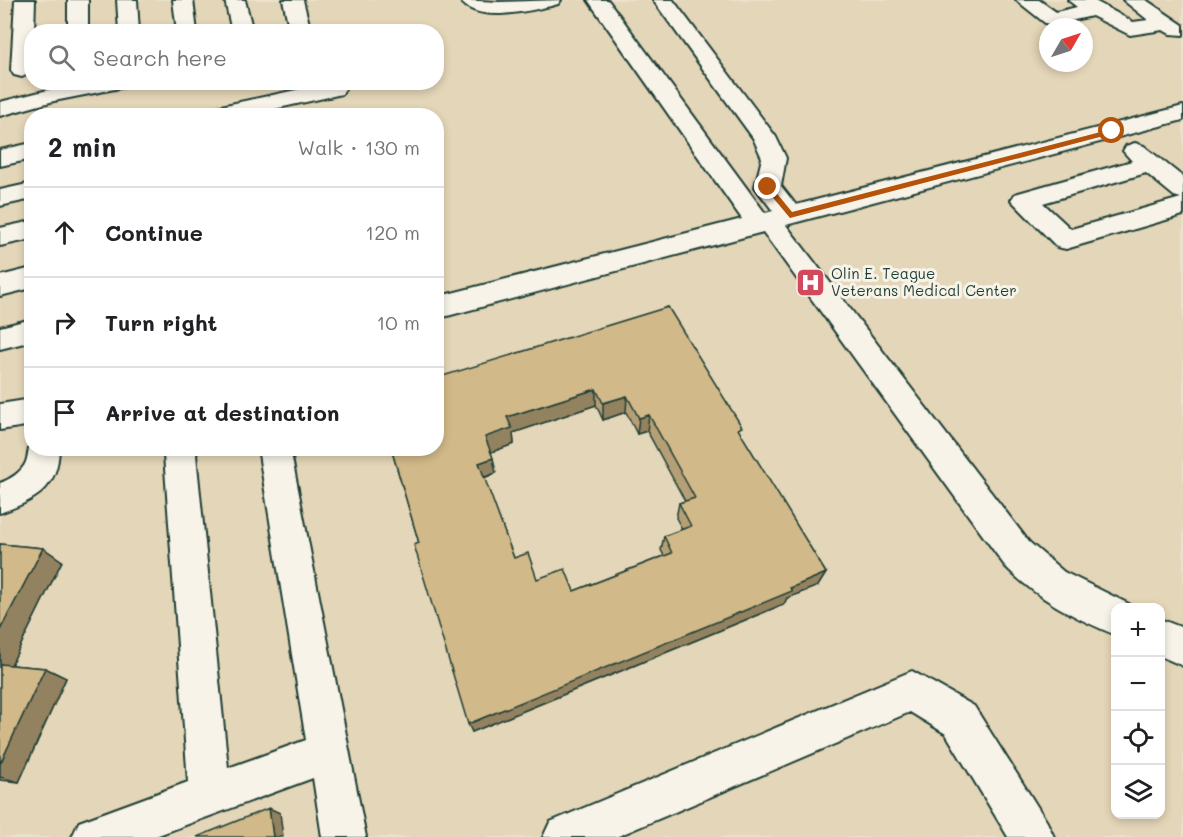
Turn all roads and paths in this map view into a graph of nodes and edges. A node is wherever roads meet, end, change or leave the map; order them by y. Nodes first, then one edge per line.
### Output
1 (25, 0) edge
2 (78, 0) edge
3 (128, 0) edge
4 (183, 0) edge
5 (235, 0) edge
6 (470, 0) edge
7 (551, 0) edge
8 (598, 0) edge
9 (663, 0) edge
10 (1026, 0) edge
11 (1133, 0) edge
12 (299, 1) edge
13 (1085, 5) edge
14 (78, 24) edge
15 (129, 24) edge
16 (186, 24) edge
17 (241, 24) edge
18 (300, 24) edge
19 (1175, 28) edge
20 (18, 71) edge
21 (76, 90) edge
22 (335, 93) edge
23 (252, 108) edge
24 (0, 109) edge
25 (1183, 112) edge
26 (1112, 131) junction
27 (24, 153) edge
28 (0, 158) edge
29 (1150, 163) junction
30 (1183, 190) edge
31 (24, 193) edge
32 (0, 198) edge
33 (1183, 206) edge
34 (773, 220) junction
35 (24, 232) edge
36 (0, 237) edge
37 (24, 280) edge
38 (0, 286) edge
39 (444, 306) edge
40 (24, 332) edge
41 (0, 338) edge
42 (24, 413) edge
43 (0, 417) edge
44 (43, 456) edge
45 (180, 456) edge
46 (275, 456) edge
47 (0, 498) edge
48 (1111, 615) edge
49 (1165, 639) edge
50 (1183, 647) edge
51 (329, 752) junction
52 (210, 795) junction
53 (94, 837) edge
54 (344, 837) edge
55 (565, 837) edge
56 (1032, 837) edge

1 - 20 lane
2 - 14 lane
3 - 15 lane
4 - 16 lane
5 - 17 lane
6 - 7 lane
8 - 34 lane
9 - 34 lane
10 - 13 lane
11 - 19 lane
12 - 18 lane
13 - 19 lane
21 - 24 lane
22 - 23 lane
25 - 26 lane
26 - 29 lane
26 - 34 lane
27 - 28 lane
29 - 30 lane
29 - 33 lane
31 - 32 lane
34 - 39 lane
34 - 48 lane
35 - 36 lane
37 - 38 lane
40 - 41 lane
42 - 43 lane
44 - 47 lane
45 - 52 lane
46 - 51 lane
49 - 50 lane
51 - 52 lane
51 - 54 lane
52 - 53 lane
55 - 56 lane

